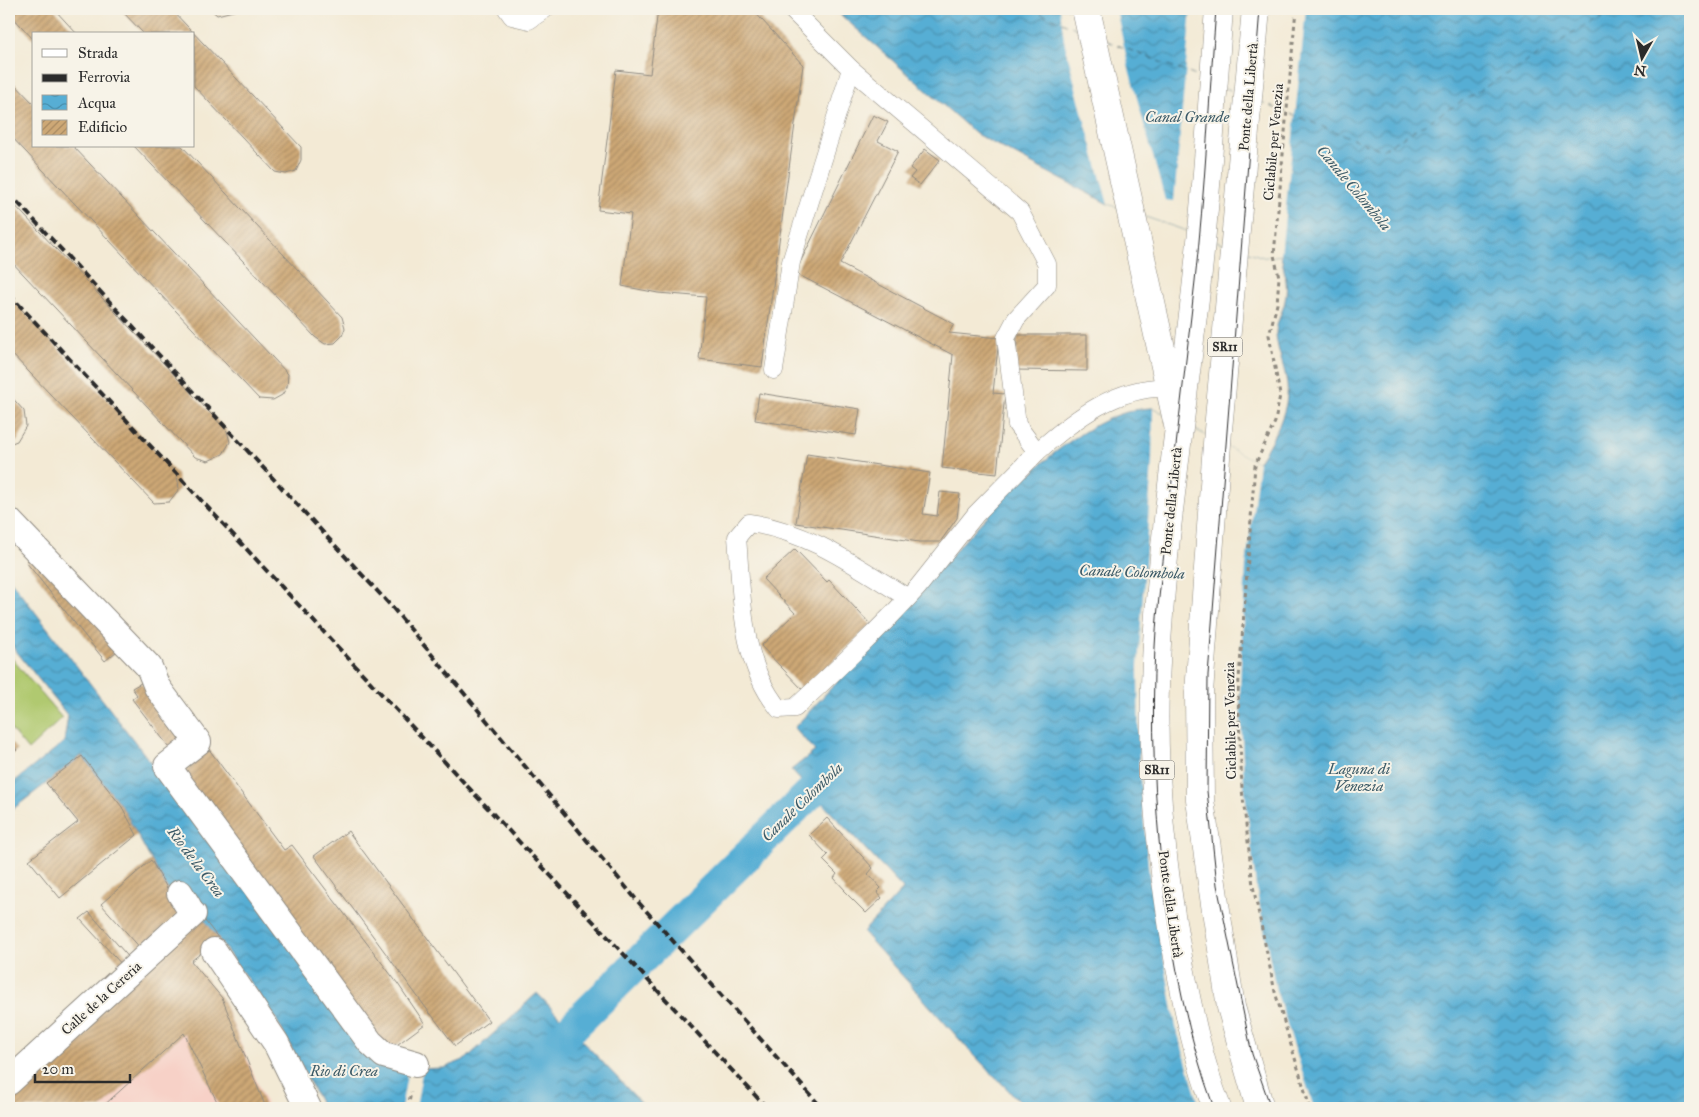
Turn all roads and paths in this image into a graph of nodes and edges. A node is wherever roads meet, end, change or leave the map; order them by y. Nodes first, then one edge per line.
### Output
1 (507, 9) edge
2 (545, 9) edge
3 (791, 9) edge
4 (1086, 9) edge
5 (1219, 9) edge
6 (1256, 9) edge
7 (1296, 9) edge
8 (851, 69) junction
9 (774, 370) dead end
10 (1170, 388) junction
11 (1178, 426) junction
12 (1037, 452) junction
13 (9, 521) edge
14 (908, 598) junction
15 (187, 904) dead end
16 (214, 951) dead end
17 (416, 1064) dead end
18 (9, 1082) edge
19 (308, 1108) edge
20 (1216, 1108) edge
21 (1260, 1108) edge
22 (1310, 1108) edge

1 - 2 lane
3 - 8 lane
4 - 10 main road
5 - 11 main road, Ponte della Libertà / SR11
6 - 21 main road, Ponte della Libertà / SR11
7 - 22 path, Ciclabile per Venezia
8 - 9 lane
8 - 12 lane
10 - 11 main road
10 - 12 lane
11 - 20 main road, Ponte della Libertà / SR11
12 - 14 lane
13 - 17 street
14 - 14 lane
15 - 18 street, Calle de la Cereria
16 - 19 street

